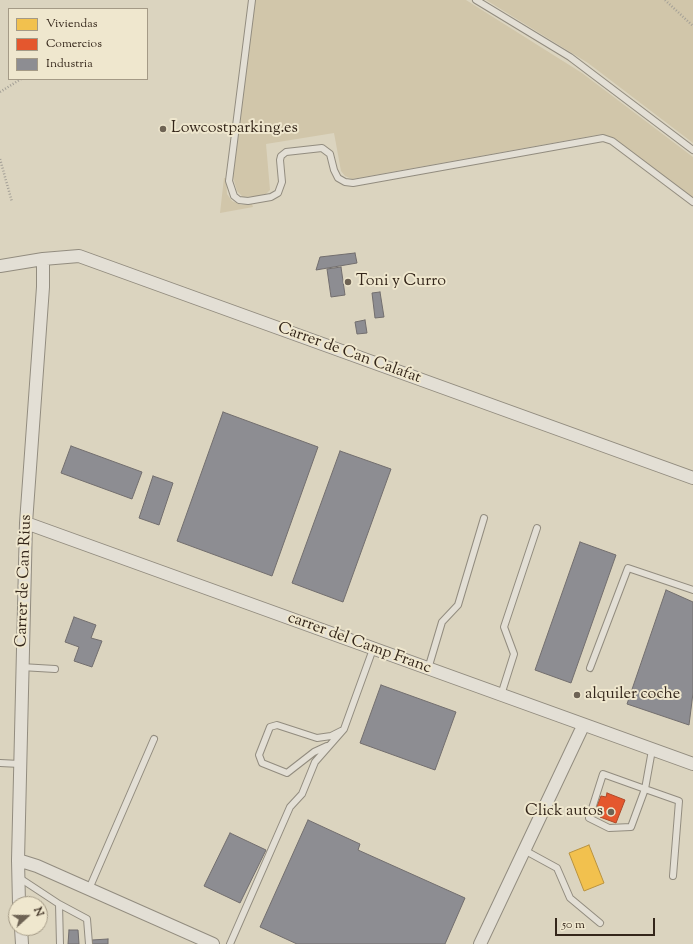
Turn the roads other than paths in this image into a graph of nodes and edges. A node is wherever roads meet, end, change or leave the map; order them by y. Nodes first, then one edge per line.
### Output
1 (252, 0) edge
2 (476, 0) edge
3 (693, 150) edge
4 (693, 202) edge
5 (43, 258) junction
6 (0, 266) edge
7 (693, 478) edge
8 (484, 518) dead end
9 (26, 523) junction
10 (537, 528) dead end
11 (693, 590) edge
12 (373, 649) junction
13 (22, 667) junction
14 (590, 668) dead end
15 (55, 669) dead end
16 (428, 669) junction
17 (501, 695) junction
18 (583, 726) junction
19 (344, 729) junction
20 (154, 739) dead end
21 (330, 745) junction
22 (652, 750) junction
23 (0, 763) edge
24 (20, 764) junction
25 (693, 764) edge
26 (645, 789) junction
27 (524, 850) junction
28 (18, 860) junction
29 (673, 876) dead end
30 (18, 877) junction
31 (89, 889) junction
32 (19, 896) edge
33 (59, 904) junction
34 (600, 923) dead end
35 (60, 944) edge
36 (89, 944) edge
37 (213, 944) edge
38 (230, 944) edge
39 (480, 944) edge

1 - 4 lane
2 - 3 lane
5 - 6 street, Carrer de Can Calafat
5 - 7 street, Carrer de Can Calafat
5 - 9 street, Carrer de Can Rius
8 - 16 lane
9 - 12 street, carrer del Camp Franc
9 - 13 street, Carrer de Can Rius
10 - 17 lane
11 - 14 lane
12 - 16 street, carrer del Camp Franc
12 - 19 lane
13 - 15 lane
13 - 24 street, Carrer de Can Rius
16 - 17 street, carrer del Camp Franc
17 - 18 street, carrer del Camp Franc
18 - 22 street, carrer del Camp Franc
18 - 27 street
19 - 21 lane
19 - 21 lane
20 - 31 lane
21 - 38 lane
22 - 25 street, carrer del Camp Franc
22 - 26 lane
23 - 24 lane
24 - 28 street, Carrer de Can Rius
26 - 26 lane
26 - 29 lane
27 - 34 lane
27 - 39 street
28 - 30 street, Carrer de Can Rius
28 - 31 street
30 - 32 street, Carrer de Can Rius
30 - 33 lane
31 - 37 street
33 - 35 lane
33 - 36 lane

